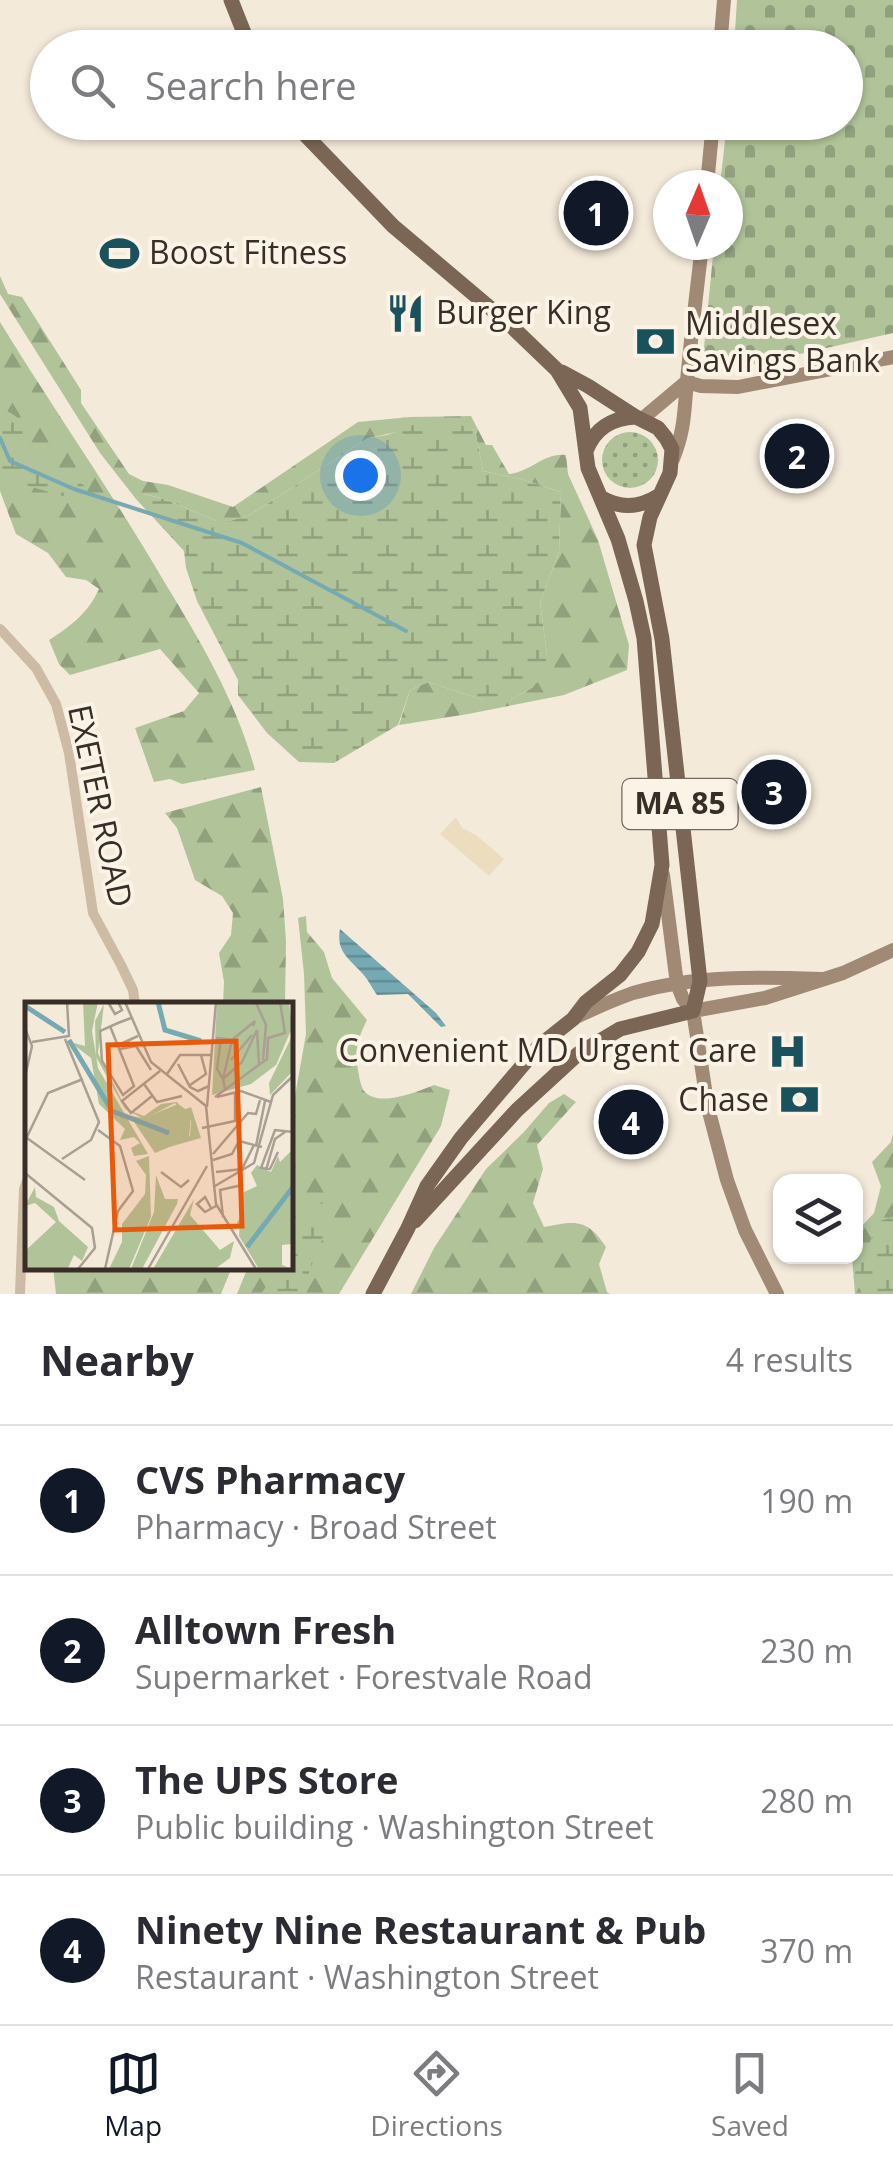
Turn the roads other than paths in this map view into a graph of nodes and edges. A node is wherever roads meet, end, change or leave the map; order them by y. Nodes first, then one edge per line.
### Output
1 (230, 0) edge
2 (724, 0) edge
3 (242, 30) edge
4 (722, 30) edge
5 (311, 140) edge
6 (711, 140) edge
7 (708, 170) edge
8 (700, 260) edge
9 (893, 357) edge
10 (557, 370) junction
11 (686, 382) junction
12 (639, 418) junction
13 (586, 450) junction
14 (673, 459) junction
15 (658, 496) junction
16 (602, 498) junction
17 (0, 629) edge
18 (662, 865) junction
19 (893, 950) edge
20 (822, 979) junction
21 (700, 981) junction
22 (678, 984) junction
23 (135, 1002) edge
24 (693, 1011) junction
25 (573, 1019) junction
26 (25, 1186) edge
27 (408, 1228) junction
28 (20, 1294) edge
29 (373, 1294) edge
30 (777, 1294) edge

1 - 3 main road
2 - 4 main road
5 - 10 main road, MA 85
6 - 7 main road
8 - 11 main road
9 - 11 main road
10 - 12 main road, MA 85
10 - 13 main road, MA 85
11 - 12 main road
11 - 14 main road
12 - 13 main road
12 - 14 main road, MA 85
13 - 16 main road, MA 85
14 - 15 main road, MA 85
15 - 16 main road
15 - 21 main road, MA 85
16 - 18 main road, MA 85
17 - 23 street, EXETER ROAD
18 - 22 main road, MA 85
18 - 25 main road
19 - 20 main road
20 - 21 main road
20 - 24 main road
21 - 22 main road
21 - 24 main road, MA 85
22 - 24 main road, MA 85
22 - 25 main road
24 - 27 main road
24 - 30 main road, MA 85
25 - 27 main road
26 - 28 street
27 - 29 main road

